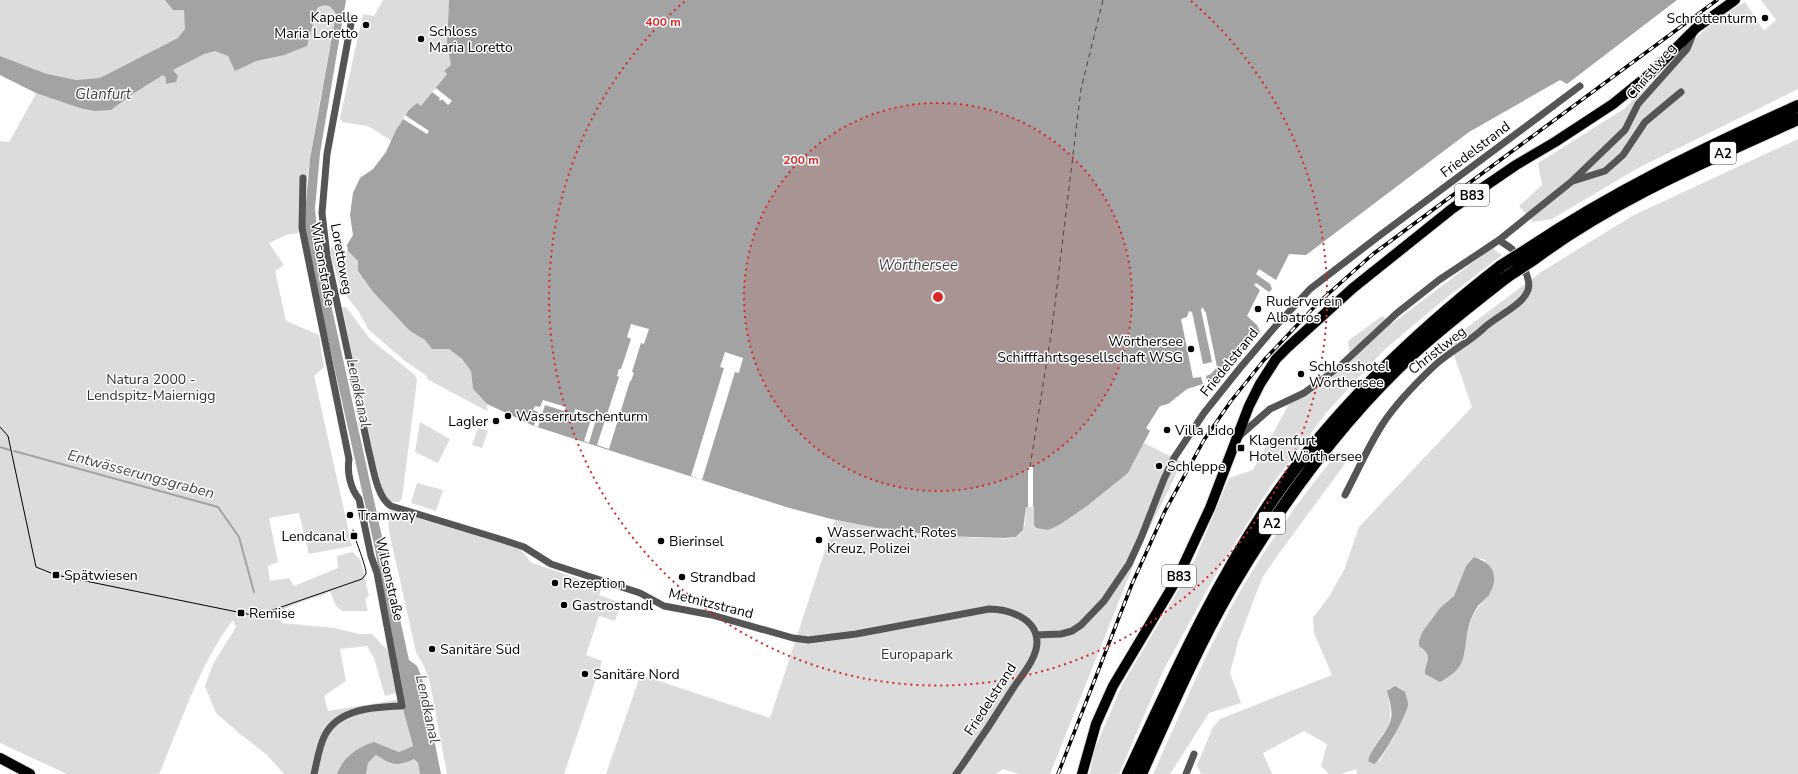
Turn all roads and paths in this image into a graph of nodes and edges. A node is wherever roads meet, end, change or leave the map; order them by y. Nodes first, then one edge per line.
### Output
1 (1735, 0) edge
2 (352, 18) dead end
3 (1696, 28) junction
4 (1580, 86) dead end
5 (1681, 92) dead end
6 (1798, 99) edge
7 (1798, 106) edge
8 (1769, 119) junction
9 (1798, 119) edge
10 (303, 178) dead end
11 (1571, 182) junction
12 (1500, 240) junction
13 (1531, 254) junction
14 (1504, 271) junction
15 (1237, 438) junction
16 (1345, 495) dead end
17 (384, 500) joint
18 (1036, 635) junction
19 (1194, 754) dead end
20 (0, 758) edge
21 (30, 774) edge
22 (314, 774) edge
23 (956, 774) edge
24 (1082, 774) edge
25 (1128, 774) edge
26 (1141, 774) edge
27 (1186, 774) edge

1 - 3 main road, B83
2 - 17 street, Lorettoweg
3 - 11 street, Christlweg
3 - 15 main road, B83
4 - 18 street, Friedelstrand
5 - 11 street
6 - 8 highway
7 - 8 highway, A2
8 - 13 highway, A2
9 - 13 highway, A2
10 - 22 street, Wilsonstraße
11 - 12 street, Christlweg
12 - 15 street, Christlweg
12 - 16 street, Christlweg
13 - 14 highway, A2, bridge
14 - 25 highway, A2
14 - 26 highway, A2
15 - 24 main road, B83
17 - 18 street, Metnitzstrand
18 - 23 street, Friedelstrand
19 - 27 street
20 - 21 main road

